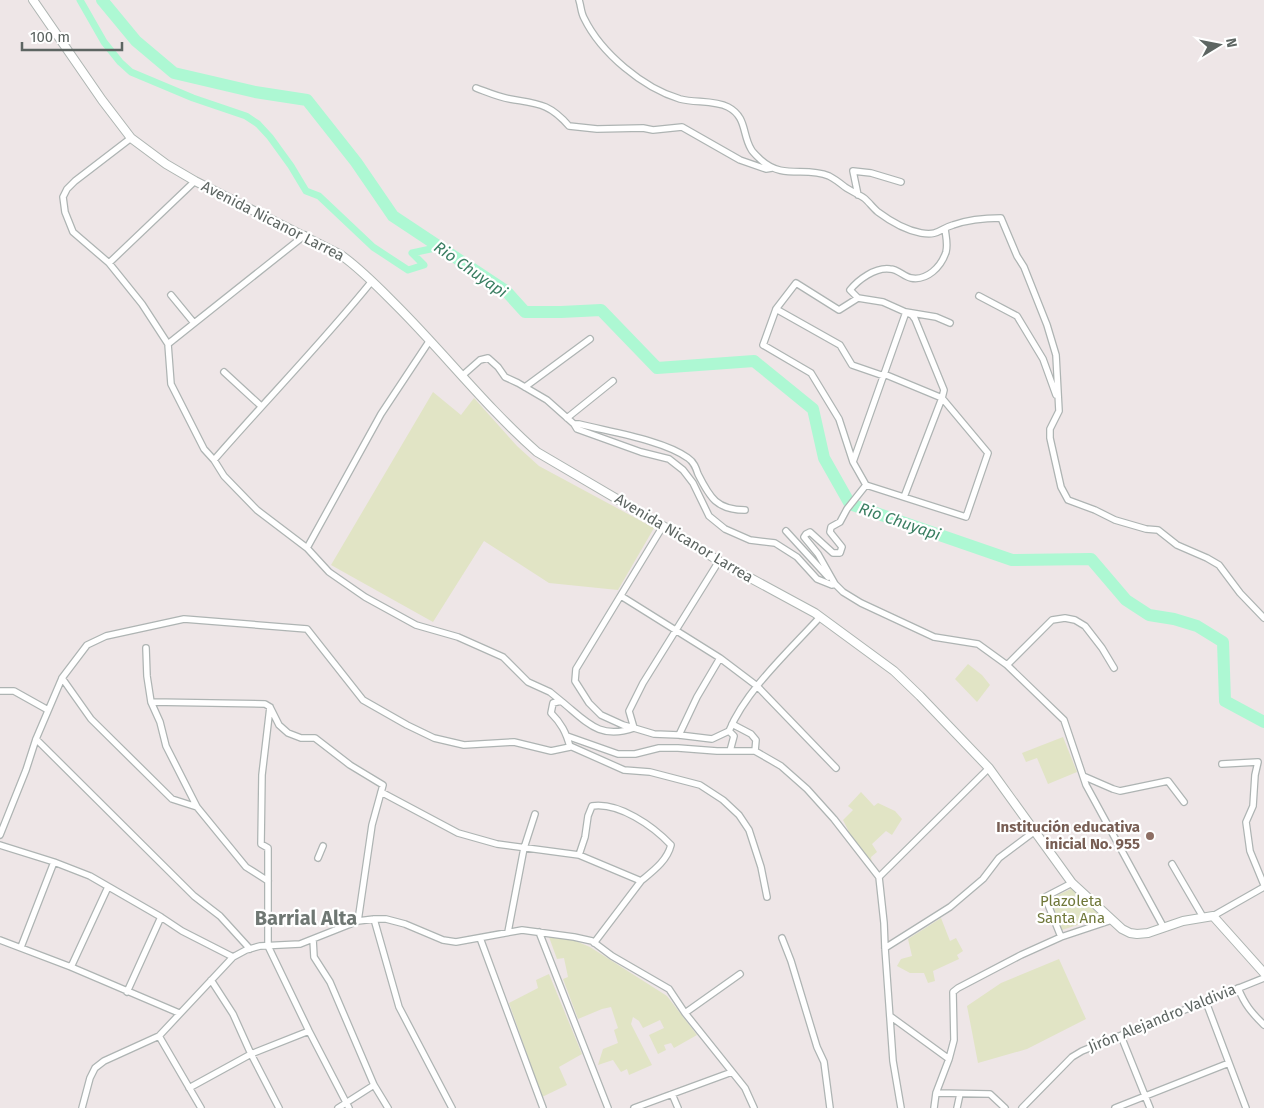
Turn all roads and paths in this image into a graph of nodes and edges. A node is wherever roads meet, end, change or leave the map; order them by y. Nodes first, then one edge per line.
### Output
1 (33, 0) edge
2 (579, 0) edge
3 (476, 88) dead end
4 (131, 138) junction
5 (772, 168) junction
6 (195, 181) junction
7 (901, 182) dead end
8 (858, 195) junction
9 (945, 229) junction
10 (305, 235) junction
11 (109, 263) junction
12 (372, 281) junction
13 (171, 294) dead end
14 (980, 296) dead end
15 (858, 298) junction
16 (776, 309) junction
17 (906, 312) junction
18 (194, 323) junction
19 (950, 323) dead end
20 (590, 339) dead end
21 (430, 340) junction
22 (168, 344) junction
23 (224, 372) dead end
24 (463, 375) junction
25 (884, 375) junction
26 (613, 381) dead end
27 (524, 387) junction
28 (942, 398) junction
29 (1058, 401) junction
30 (261, 406) junction
31 (567, 418) junction
32 (574, 424) junction
33 (214, 460) junction
34 (853, 462) junction
35 (866, 485) junction
36 (904, 497) junction
37 (745, 510) dead end
38 (663, 526) junction
39 (786, 530) dead end
40 (307, 548) junction
41 (719, 561) junction
42 (835, 584) junction
43 (621, 596) junction
44 (820, 617) junction
45 (1264, 618) edge
46 (677, 630) junction
47 (146, 648) dead end
48 (720, 658) junction
49 (1007, 664) junction
50 (1114, 668) dead end
51 (62, 678) junction
52 (757, 686) junction
53 (0, 691) edge
54 (562, 701) junction
55 (151, 702) junction
56 (270, 707) junction
57 (48, 710) junction
58 (732, 724) junction
59 (634, 728) junction
60 (729, 731) junction
61 (679, 735) junction
62 (567, 736) junction
63 (36, 739) junction
64 (570, 746) junction
65 (730, 751) junction
66 (755, 751) junction
67 (1222, 764) dead end
68 (836, 768) dead end
69 (990, 768) junction
70 (1083, 776) junction
71 (381, 792) junction
72 (1184, 802) dead end
73 (197, 807) junction
74 (535, 814) dead end
75 (1035, 832) junction
76 (0, 835) edge
77 (0, 845) edge
78 (323, 846) dead end
79 (524, 848) junction
80 (579, 855) junction
81 (318, 858) dead end
82 (54, 862) junction
83 (1172, 864) dead end
84 (879, 877) junction
85 (268, 880) junction
86 (641, 881) junction
87 (1072, 883) junction
88 (1264, 886) edge
89 (108, 887) junction
90 (767, 897) dead end
91 (1213, 916) junction
92 (161, 917) junction
93 (1203, 917) junction
94 (374, 919) junction
95 (1112, 920) junction
96 (358, 921) junction
97 (1164, 928) junction
98 (508, 932) junction
99 (539, 932) junction
100 (1061, 937) junction
101 (480, 938) junction
102 (782, 938) dead end
103 (313, 939) junction
104 (0, 940) edge
105 (594, 943) junction
106 (268, 946) junction
107 (21, 947) junction
108 (885, 948) junction
109 (250, 949) junction
110 (233, 958) junction
111 (71, 967) junction
112 (1264, 973) edge
113 (740, 974) dead end
114 (1264, 978) edge
115 (211, 980) junction
116 (1238, 988) junction
117 (127, 992) junction
118 (1206, 1002) junction
119 (180, 1013) junction
120 (685, 1013) junction
121 (890, 1016) junction
122 (1264, 1025) edge
123 (309, 1031) junction
124 (158, 1036) junction
125 (1121, 1036) junction
126 (251, 1054) junction
127 (949, 1059) junction
128 (1229, 1063) junction
129 (732, 1072) junction
130 (374, 1084) junction
131 (189, 1088) junction
132 (936, 1093) junction
133 (672, 1094) junction
134 (960, 1094) junction
135 (1145, 1096) junction
136 (348, 1105) edge
137 (82, 1108) edge
138 (201, 1108) edge
139 (279, 1108) edge
140 (338, 1108) edge
141 (388, 1108) edge
142 (452, 1108) edge
143 (543, 1108) edge
144 (608, 1108) edge
145 (634, 1108) edge
146 (678, 1108) edge
147 (754, 1108) edge
148 (830, 1108) edge
149 (901, 1108) edge
150 (934, 1108) edge
151 (957, 1108) edge
152 (1005, 1108) edge
153 (1024, 1108) edge
154 (1115, 1108) edge
155 (1150, 1108) edge
156 (1246, 1108) edge

1 - 4 main road, Avenida Nicanor Larrea
2 - 5 street
3 - 5 street
4 - 6 main road, Avenida Nicanor Larrea
4 - 11 street
5 - 8 street
6 - 10 main road, Avenida Nicanor Larrea
6 - 11 street
7 - 8 street
8 - 9 street
9 - 15 street
9 - 29 street
10 - 12 main road, Avenida Nicanor Larrea
10 - 18 street
11 - 22 street
12 - 21 main road, Avenida Nicanor Larrea
12 - 30 street
13 - 18 street
14 - 29 street
15 - 16 street
15 - 17 street
16 - 25 street
16 - 34 street
17 - 19 street
17 - 25 street
17 - 28 street
18 - 22 street
20 - 27 street
21 - 24 main road, Avenida Nicanor Larrea
21 - 40 street
22 - 33 street
23 - 30 street
24 - 27 street
24 - 38 main road, Avenida Nicanor Larrea
25 - 28 street
25 - 34 street
26 - 31 street
27 - 31 street
28 - 36 street
28 - 36 street
29 - 45 street
30 - 33 street
31 - 32 street
32 - 37 street
32 - 42 street
33 - 40 street
34 - 35 street
35 - 36 street
35 - 42 street
38 - 41 main road, Avenida Nicanor Larrea
38 - 43 street
39 - 42 street
40 - 54 street
41 - 44 main road, Avenida Nicanor Larrea
41 - 46 street
42 - 49 street
43 - 46 street
43 - 59 street
44 - 52 street
44 - 69 main road, Avenida Nicanor Larrea
46 - 48 street
46 - 59 street
47 - 55 street
48 - 52 street
48 - 61 street
49 - 50 street
49 - 70 street
51 - 57 street
51 - 64 street
51 - 73 street
52 - 58 street
52 - 68 street
53 - 57 street
54 - 59 street
54 - 62 street
55 - 56 street
55 - 73 street
56 - 71 street
56 - 85 street
57 - 63 street
58 - 60 street
58 - 66 street
59 - 61 street
60 - 61 street
60 - 65 street
62 - 64 street
62 - 65 street
63 - 76 street
63 - 109 street
64 - 90 street
65 - 66 street
66 - 84 street
67 - 88 street
69 - 75 main road, Avenida Nicanor Larrea
69 - 84 street
70 - 72 street
70 - 97 street
71 - 79 street
71 - 96 street
73 - 85 street
74 - 79 street
75 - 87 main road, Avenida Nicanor Larrea
75 - 108 street
77 - 82 street
78 - 81 street
79 - 80 street
79 - 98 street
80 - 86 street
80 - 86 street
82 - 89 street
82 - 107 street
83 - 93 street
84 - 108 street
85 - 106 street
86 - 105 street
87 - 95 main road, Avenida Nicanor Larrea
87 - 100 street
88 - 91 street
89 - 92 street
89 - 111 street
91 - 93 main road, Avenida Nicanor Larrea
91 - 112 main road
92 - 110 street
92 - 117 street
93 - 97 main road, Avenida Nicanor Larrea
94 - 96 street
94 - 101 street
94 - 142 street
95 - 97 main road, Avenida Nicanor Larrea
95 - 100 street
96 - 103 street
98 - 99 street
98 - 101 street
99 - 105 street
99 - 144 street
100 - 127 street
101 - 143 street
102 - 148 street
103 - 106 street
103 - 130 street
104 - 107 street
105 - 120 street
106 - 109 street
106 - 123 street
107 - 111 street
108 - 121 street
109 - 110 street
110 - 115 street
111 - 117 street
113 - 120 street
114 - 116 street, Jirón Alejandro Valdivia
115 - 119 street
115 - 126 street
116 - 118 street, Jirón Alejandro Valdivia
116 - 122 street
117 - 119 street
118 - 125 street, Jirón Alejandro Valdivia
118 - 128 street
119 - 124 street
120 - 129 street
121 - 127 street
121 - 149 street
123 - 126 street
123 - 136 street
124 - 131 street
124 - 137 street
125 - 135 street
125 - 153 street, Jirón Alejandro Valdivia
126 - 131 street
126 - 139 street
127 - 132 street
128 - 135 street
128 - 156 street
129 - 133 street
129 - 147 street
130 - 136 street
130 - 141 street
131 - 138 street
132 - 134 street
132 - 150 street
133 - 145 street
133 - 146 street
134 - 151 street
134 - 152 street
135 - 154 street
135 - 155 street
136 - 140 street

